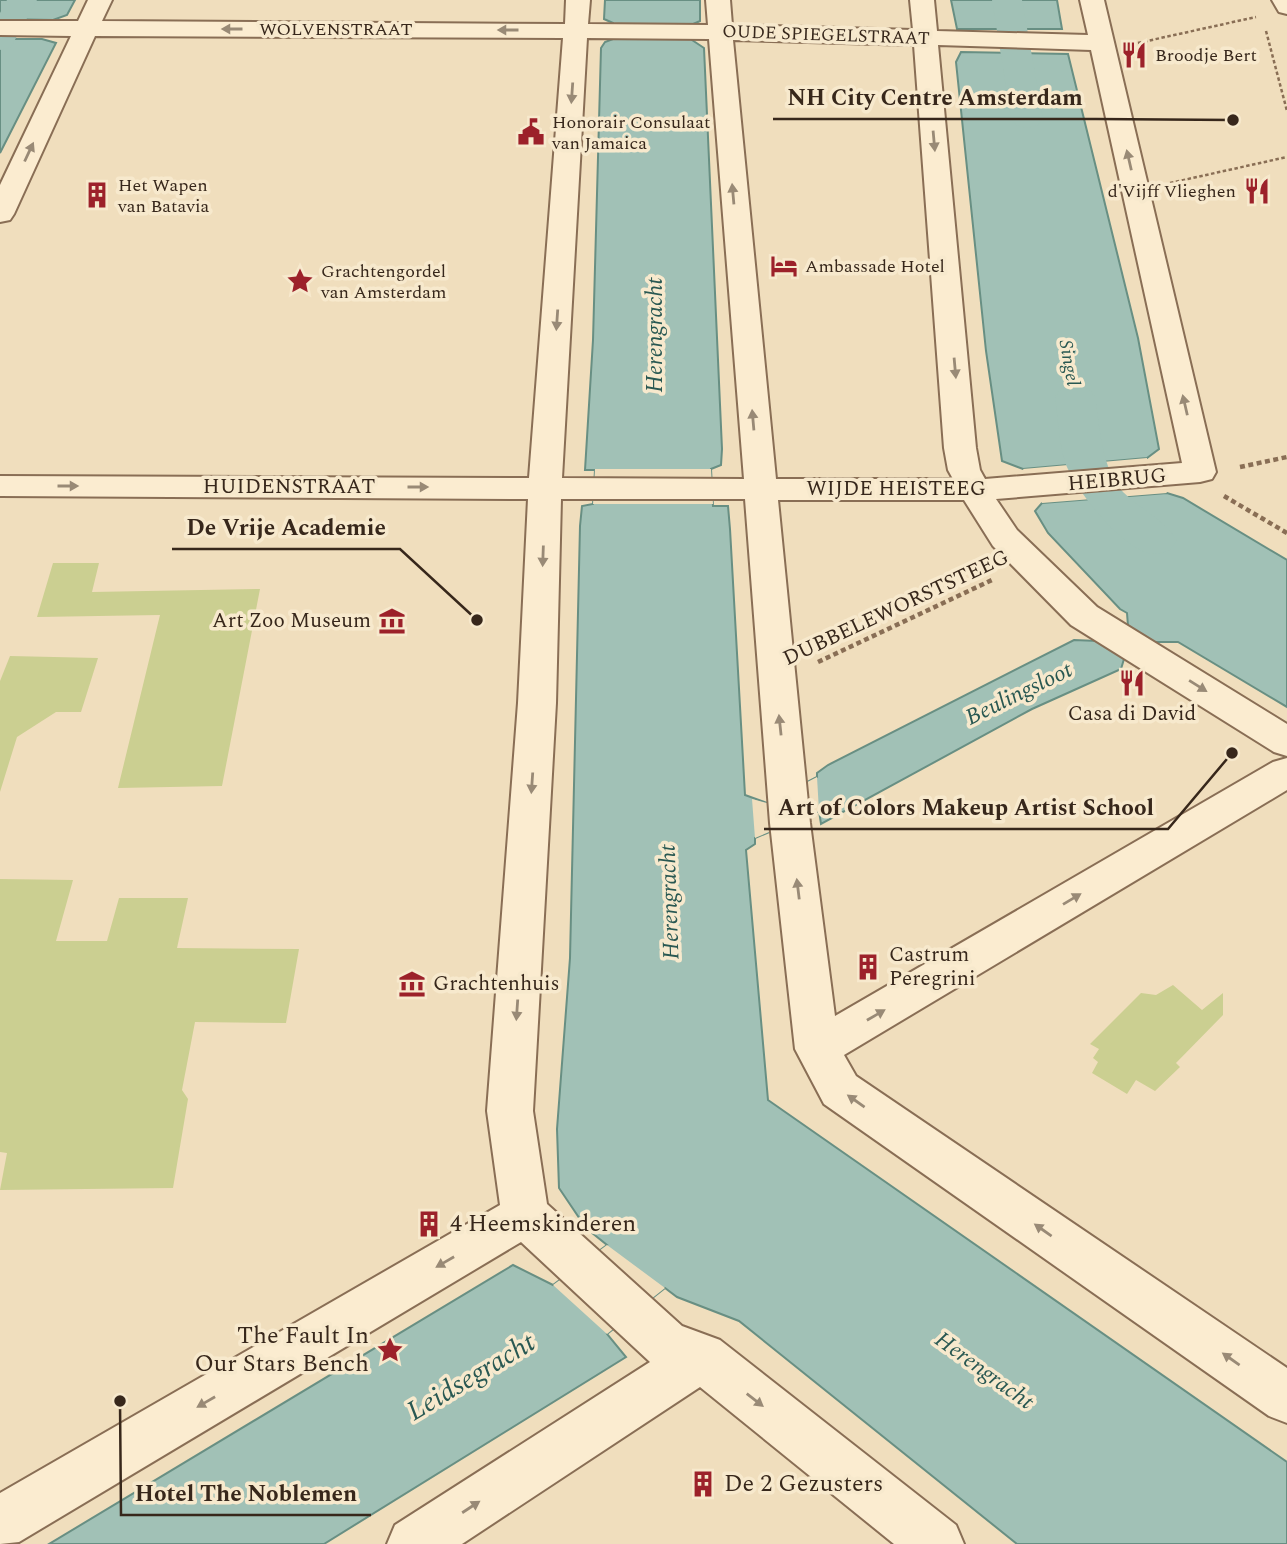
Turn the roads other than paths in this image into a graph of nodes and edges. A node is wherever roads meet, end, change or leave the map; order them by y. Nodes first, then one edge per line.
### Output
1 (100, 0) edge
2 (578, 0) edge
3 (718, 0) edge
4 (922, 0) edge
5 (1092, 0) edge
6 (1284, 0) edge
7 (1287, 7) edge
8 (0, 28) edge
9 (86, 28) junction
10 (576, 31) junction
11 (611, 31) joint
12 (706, 32) junction
13 (925, 38) junction
14 (1102, 43) junction
15 (0, 214) edge
16 (0, 486) edge
17 (562, 488) junction
18 (741, 488) junction
19 (1033, 488) joint
20 (974, 491) junction
21 (1287, 742) edge
22 (1287, 772) edge
23 (817, 1049) junction
24 (537, 1228) junction
25 (684, 1351) junction
26 (1287, 1398) edge
27 (0, 1523) edge
28 (414, 1544) edge
29 (937, 1544) edge

1 - 9 street
2 - 10 street
3 - 12 street
4 - 13 street
5 - 14 street
6 - 7 street
8 - 9 street, WOLVENSTRAAT
10 -> 9 street, WOLVENSTRAAT
15 -> 9 street
10 - 11 street, WOLVENSTRAAT
10 -> 17 street
11 - 12 street, OUDE SPIEGELSTRAAT
12 - 13 street, OUDE SPIEGELSTRAAT
18 -> 12 street
13 - 14 street, OUDE SPIEGELSTRAAT
13 -> 20 street
19 -> 14 street, HEIBRUG
16 -> 17 street, HUIDENSTRAAT
17 - 18 street, HUIDENSTRAAT
17 -> 24 street
18 - 20 street, WIJDE HEISTEEG
23 -> 18 street
19 - 20 street, WIJDE HEISTEEG
20 -> 21 street
23 -> 22 street
26 -> 23 street
24 - 25 street
24 -> 27 street
28 -> 25 street
25 -> 29 street

